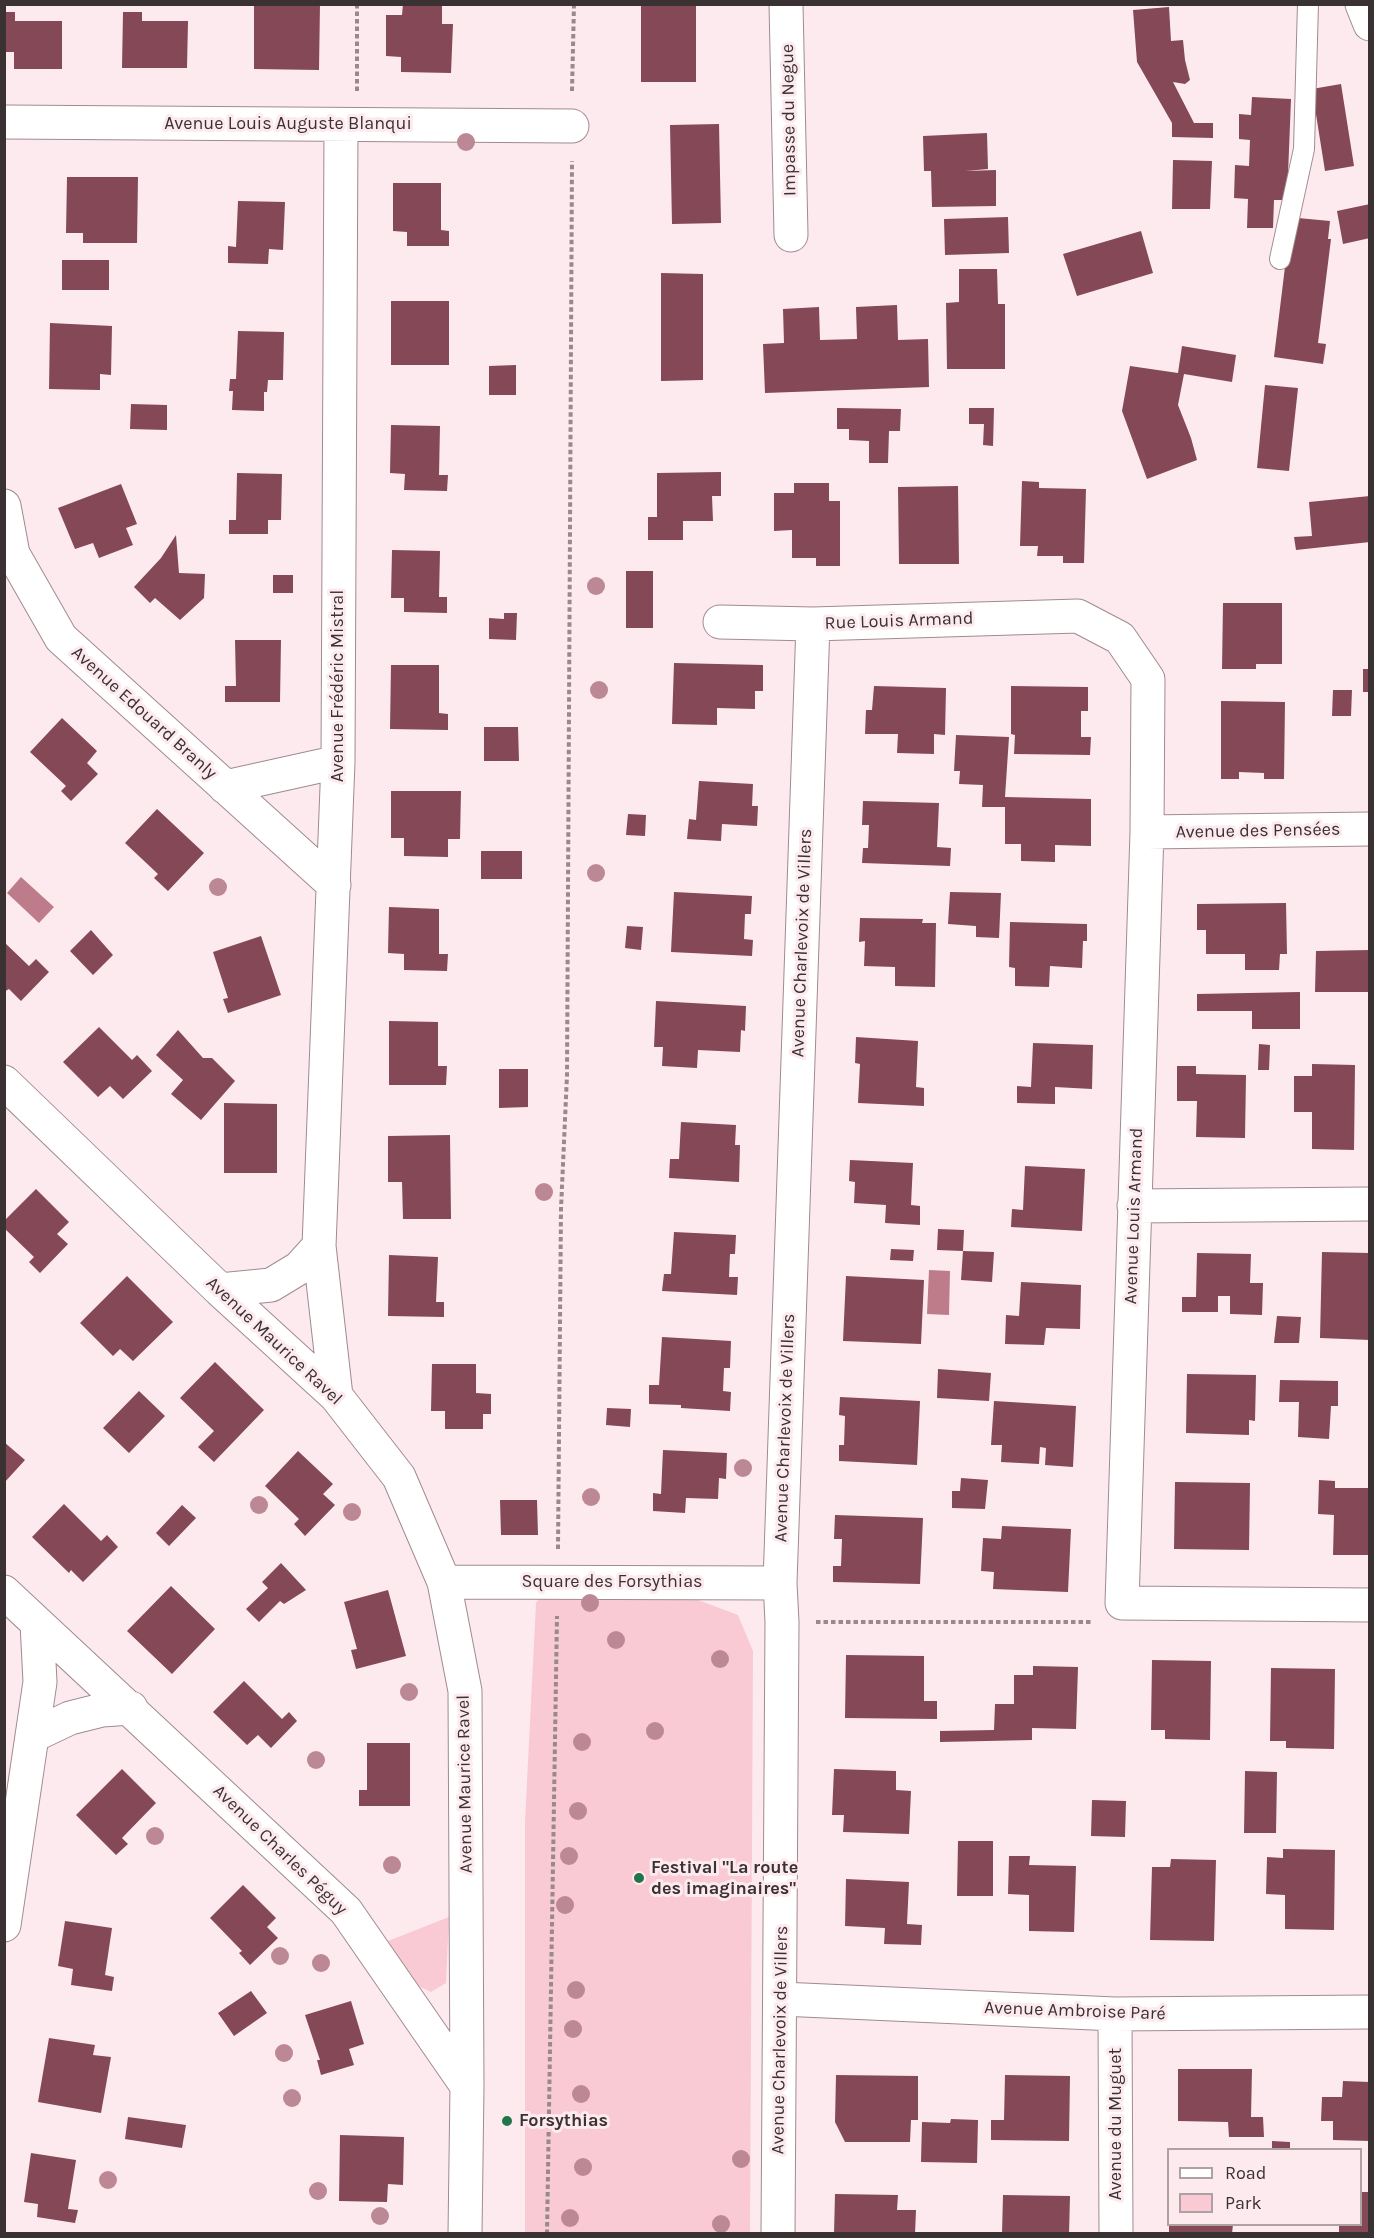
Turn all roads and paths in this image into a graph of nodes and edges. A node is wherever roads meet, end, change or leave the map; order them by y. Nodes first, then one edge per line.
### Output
1 (357, 4) edge
2 (574, 4) edge
3 (786, 4) edge
4 (1308, 4) edge
5 (1362, 4) edge
6 (1370, 24) edge
7 (4, 122) edge
8 (349, 125) junction
9 (572, 126) junction
10 (791, 235) dead end
11 (1280, 260) dead end
12 (4, 506) edge
13 (1078, 616) joint
14 (720, 622) dead end
15 (813, 624) junction
16 (338, 762) junction
17 (225, 787) junction
18 (1370, 830) edge
19 (1147, 832) junction
20 (334, 885) junction
21 (4, 1082) edge
22 (1370, 1204) edge
23 (1134, 1206) junction
24 (319, 1246) junction
25 (220, 1290) junction
26 (336, 1395) junction
27 (444, 1582) junction
28 (557, 1582) junction
29 (780, 1583) junction
30 (4, 1592) edge
31 (1122, 1603) junction
32 (1370, 1605) edge
33 (782, 1622) junction
34 (37, 1623) junction
35 (131, 1708) junction
36 (32, 1736) junction
37 (4, 1925) edge
38 (781, 1999) junction
39 (1370, 2012) edge
40 (1115, 2014) junction
41 (467, 2086) junction
42 (465, 2234) edge
43 (547, 2234) edge
44 (778, 2234) edge
45 (1116, 2234) edge

1 - 8 path
2 - 9 path
3 - 10 street, Impasse du Negue
4 - 11 lane
5 - 6 street
7 - 8 street, Avenue Louis Auguste Blanqui
8 - 9 street, Avenue Louis Auguste Blanqui
8 - 16 street, Avenue Frédéric Mistral
9 - 28 path
12 - 17 street, Avenue Edouard Branly
13 - 15 street, Rue Louis Armand
13 - 19 street, Avenue Louis Armand
14 - 15 street, Rue Louis Armand
15 - 29 street, Avenue Charlevoix de Villers
16 - 17 street
16 - 20 street, Avenue Frédéric Mistral
17 - 20 street, Avenue Edouard Branly
18 - 19 street, Avenue des Pensées
19 - 23 street, Avenue Louis Armand
20 - 24 street, Avenue Frédéric Mistral
21 - 25 street, Avenue Maurice Ravel
22 - 23 street
23 - 31 street, Avenue Louis Armand
24 - 25 street
24 - 26 street, Avenue Frédéric Mistral
25 - 26 street, Avenue Maurice Ravel
26 - 27 street, Avenue Maurice Ravel
27 - 28 street, Square des Forsythias
27 - 41 street, Avenue Maurice Ravel
28 - 29 street, Square des Forsythias
28 - 43 path
29 - 33 street, Avenue Charlevoix de Villers
30 - 34 street, Avenue Charles Péguy
31 - 32 street
31 - 33 path
33 - 38 street, Avenue Charlevoix de Villers
34 - 35 street, Avenue Charles Péguy
34 - 36 street
35 - 36 street
35 - 41 street, Avenue Charles Péguy
36 - 37 street
38 - 40 street, Avenue Ambroise Paré
38 - 44 street, Avenue Charlevoix de Villers
39 - 40 street, Avenue Ambroise Paré
40 - 45 street, Avenue du Muguet
41 - 42 street

